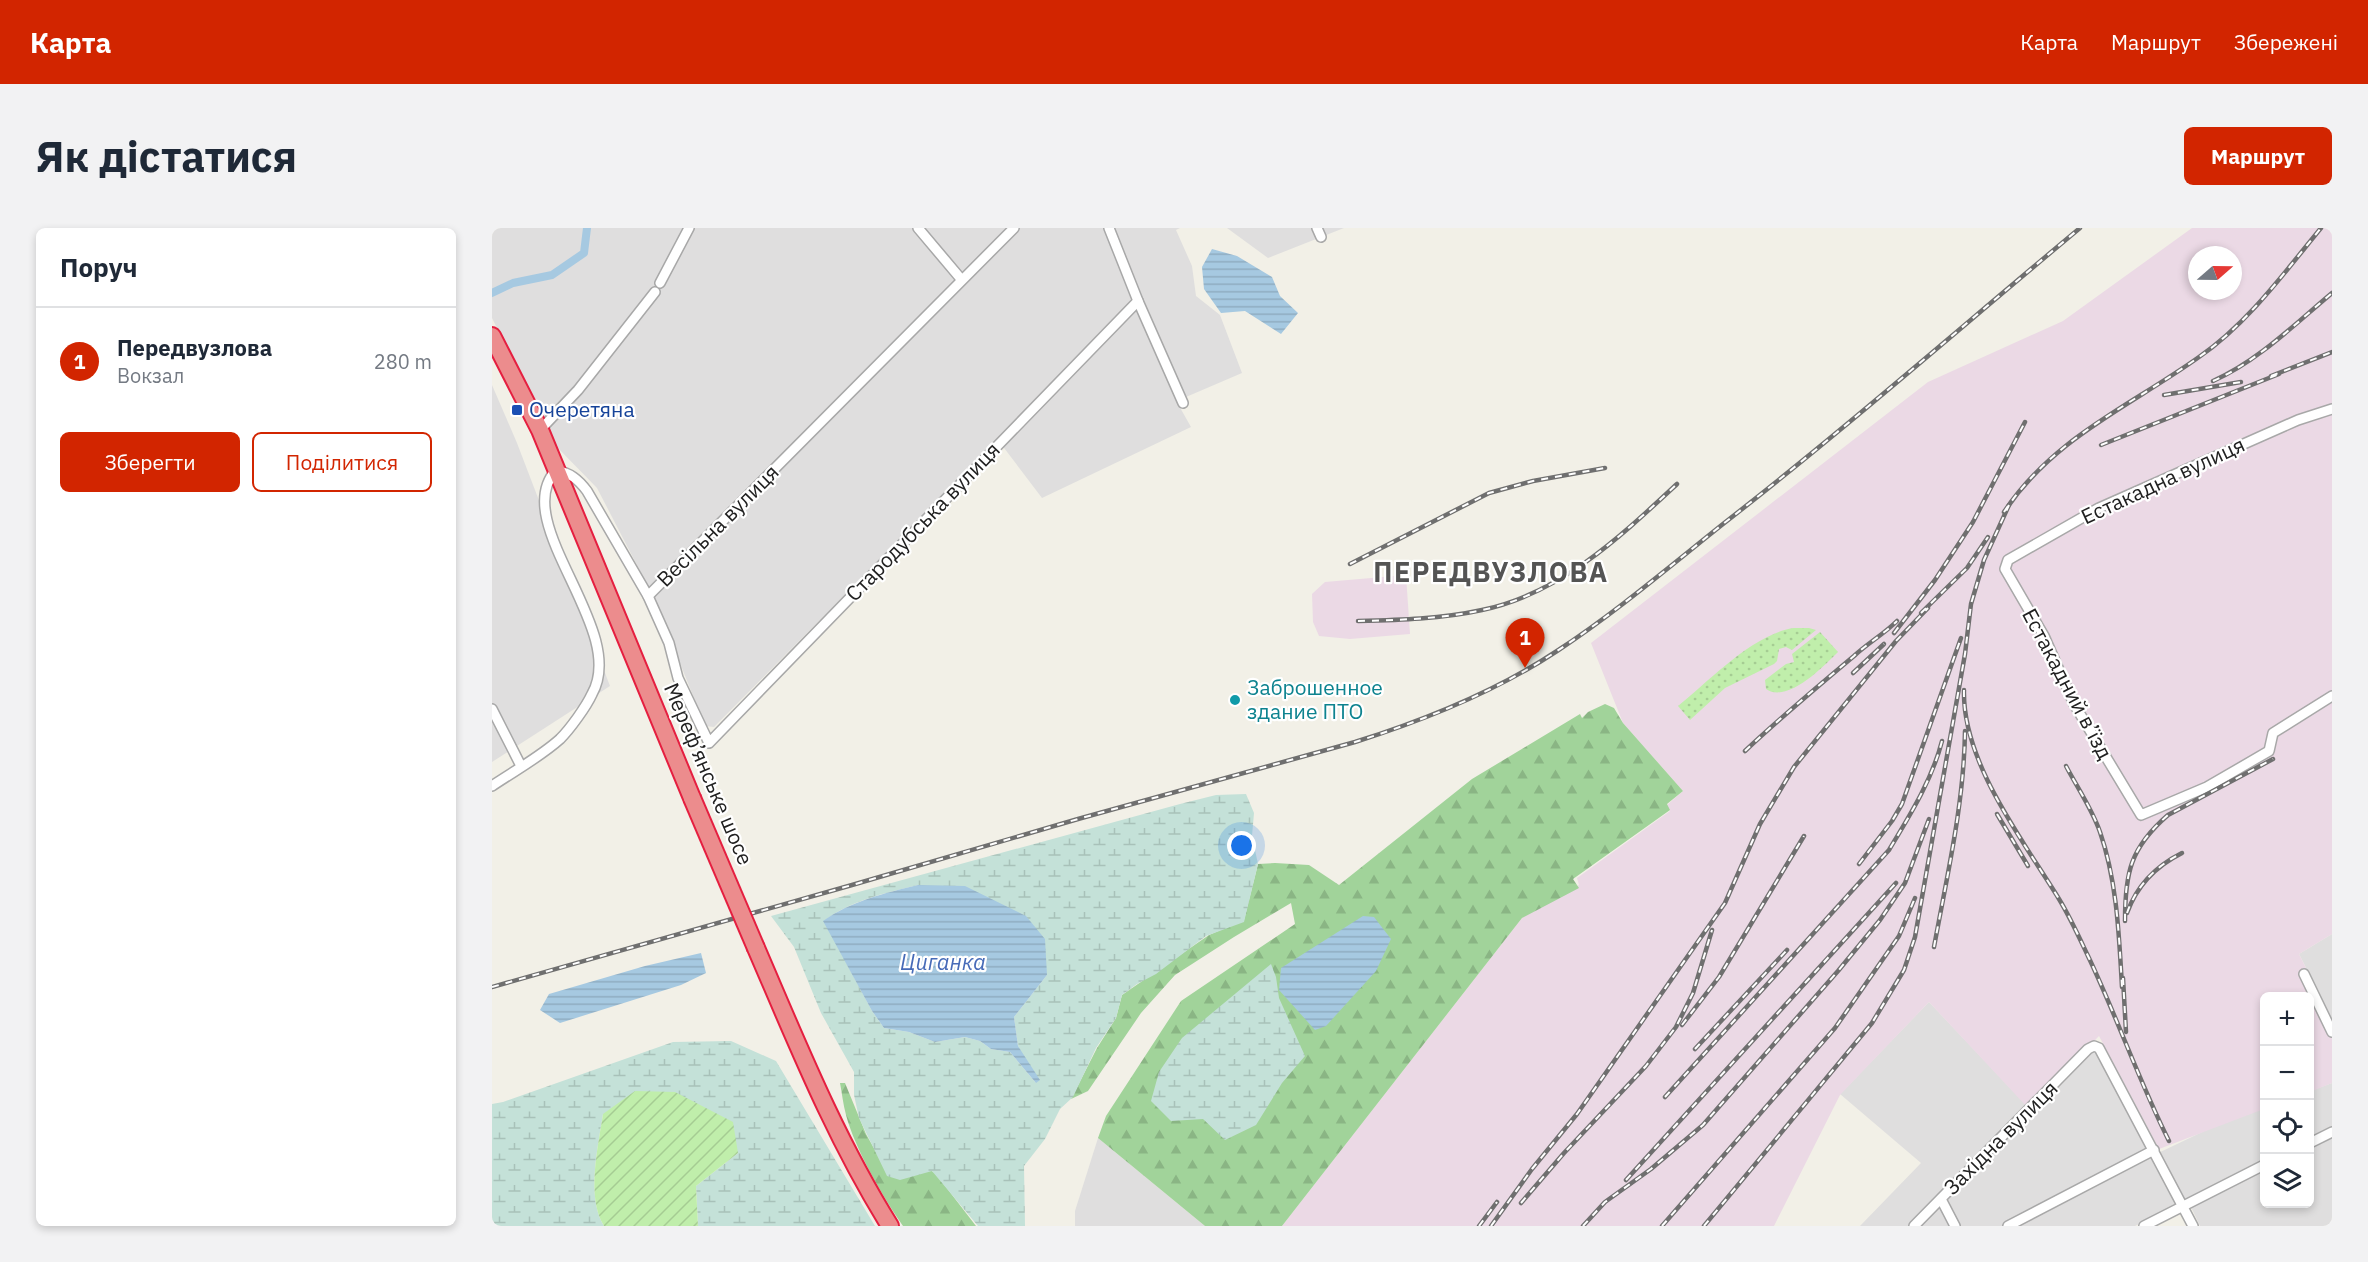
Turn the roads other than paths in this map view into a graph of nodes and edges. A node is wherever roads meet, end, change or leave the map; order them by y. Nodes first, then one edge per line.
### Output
1 (689, 228) edge
2 (918, 228) edge
3 (1014, 228) edge
4 (1108, 228) edge
5 (961, 279) junction
6 (660, 283) dead end
7 (655, 292) dead end
8 (1138, 301) junction
9 (492, 336) edge
10 (1183, 403) dead end
11 (2332, 409) edge
12 (540, 430) junction
13 (556, 470) junction
14 (2005, 569) joint
15 (648, 596) junction
16 (2332, 696) edge
17 (492, 710) edge
18 (521, 766) junction
19 (492, 786) edge
20 (2304, 974) dead end
21 (2332, 1032) edge
22 (2332, 1132) edge
23 (2314, 1141) edge
24 (2154, 1150) junction
25 (2260, 1167) edge
26 (1941, 1199) junction
27 (2184, 1205) junction
28 (890, 1226) edge
29 (1914, 1226) edge
30 (1955, 1226) edge
31 (2008, 1226) edge
32 (2144, 1226) edge
33 (2193, 1226) edge

1 - 6 street
2 - 5 street
3 - 5 street, Весільна вулиця
4 - 8 street
5 - 15 street, Весільна вулиця
7 - 12 street
8 - 10 street
8 - 15 street, Стародубська вулиця
9 - 12 highway, Мереф’янське шосе
11 - 14 street, Естакадна вулиця
12 - 13 highway, Мереф’янське шосе
13 - 15 street, Весільна вулиця
13 - 18 street
13 - 28 highway, Мереф’янське шосе, bridge
14 - 16 street, Естакадний в’їзд
17 - 18 street
18 - 19 street
20 - 21 street
22 - 23 street
24 - 26 street, Західна вулиця
24 - 27 street
24 - 31 street
25 - 27 street
26 - 29 street, Західна вулиця
26 - 30 street
27 - 32 street
27 - 33 street

